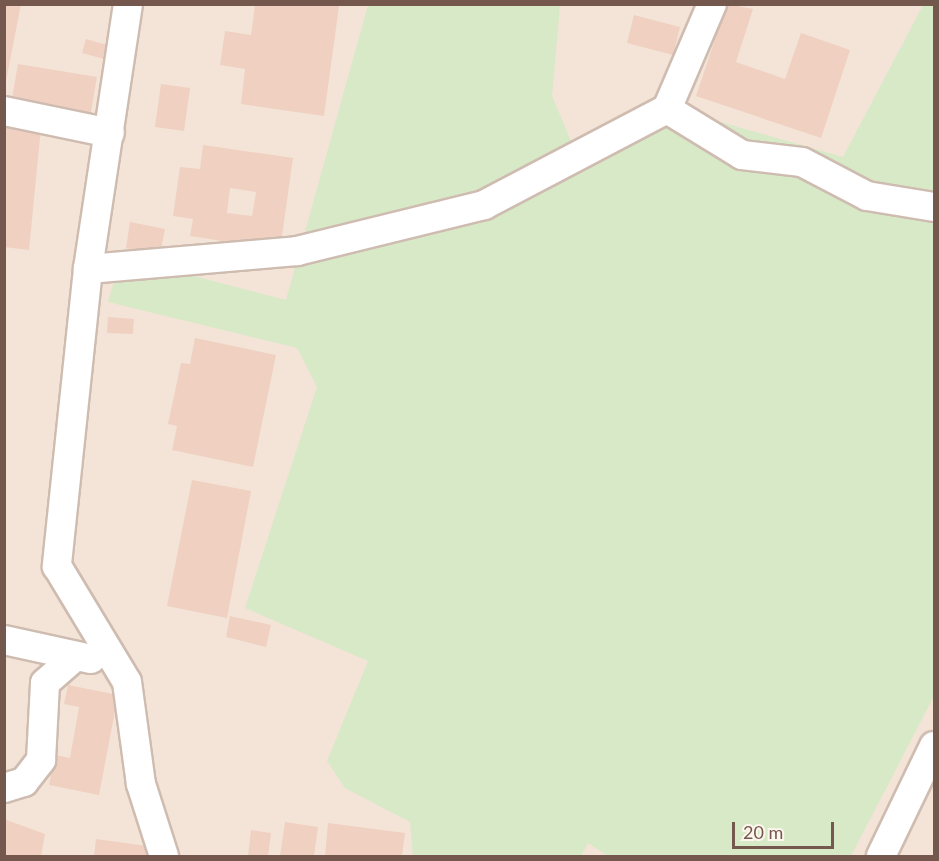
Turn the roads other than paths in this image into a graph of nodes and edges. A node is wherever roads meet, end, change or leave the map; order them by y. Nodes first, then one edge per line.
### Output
1 (128, 4) edge
2 (712, 4) edge
3 (667, 109) junction
4 (4, 111) edge
5 (110, 133) junction
6 (934, 207) edge
7 (88, 269) junction
8 (4, 640) edge
9 (76, 656) junction
10 (119, 666) junction
11 (934, 746) edge
12 (4, 788) edge
13 (164, 856) edge
14 (880, 856) edge

1 - 5 street
2 - 3 street
3 - 6 street
3 - 7 street
4 - 5 street
5 - 7 street
7 - 10 street
8 - 9 street
9 - 10 street
9 - 12 street
10 - 13 street
11 - 14 street

